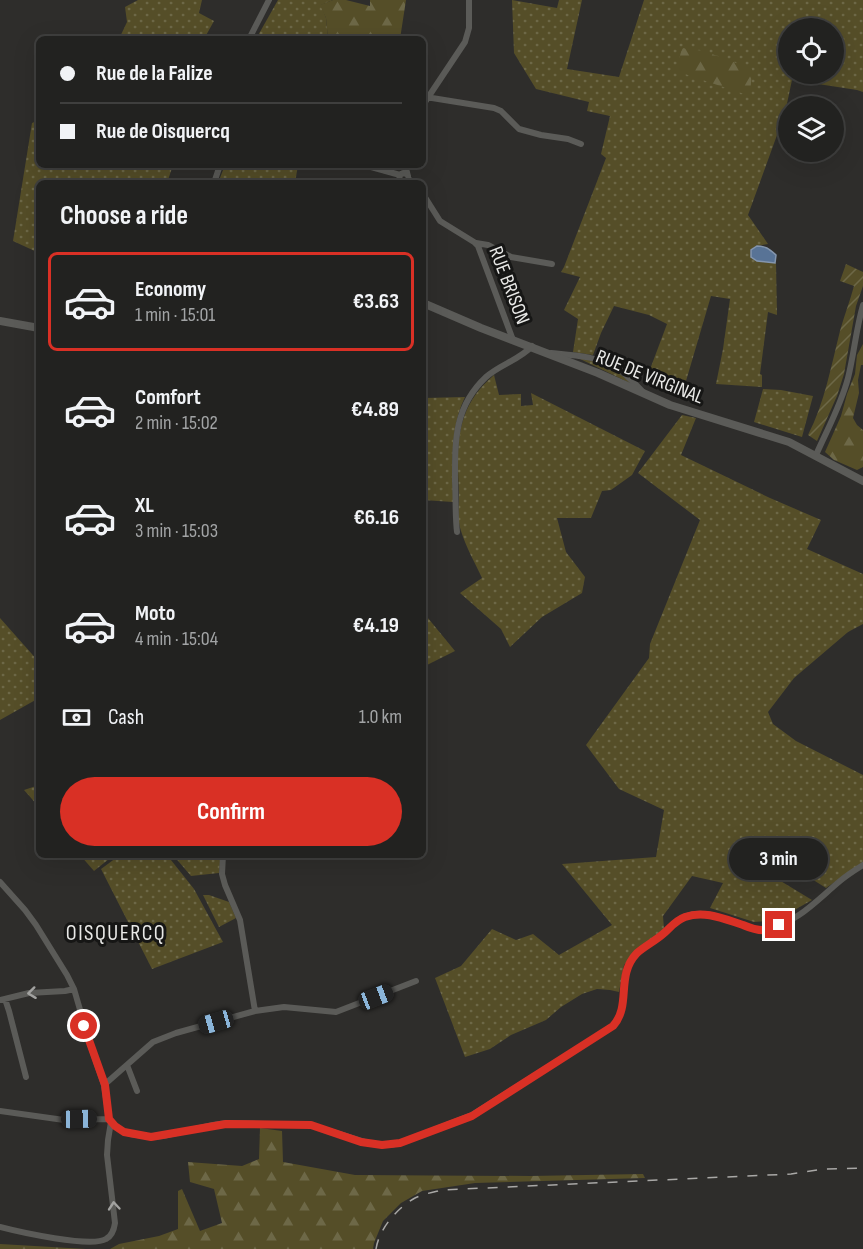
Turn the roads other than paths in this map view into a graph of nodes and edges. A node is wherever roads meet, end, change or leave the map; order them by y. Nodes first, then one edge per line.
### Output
1 (269, 0) edge
2 (469, 0) edge
3 (251, 36) edge
4 (426, 100) edge
5 (426, 102) edge
6 (581, 144) dead end
7 (372, 168) edge
8 (406, 180) edge
9 (426, 199) edge
10 (475, 242) junction
11 (552, 264) dead end
12 (426, 304) edge
13 (863, 305) edge
14 (0, 321) edge
15 (36, 327) edge
16 (859, 336) edge
17 (513, 340) junction
18 (532, 346) junction
19 (547, 353) junction
20 (645, 395) junction
21 (816, 455) junction
22 (863, 481) edge
23 (457, 532) dead end
24 (223, 858) edge
25 (863, 865) edge
26 (0, 882) edge
27 (416, 981) dead end
28 (74, 989) junction
29 (2, 1000) edge
30 (255, 1011) junction
31 (127, 1065) junction
32 (26, 1077) dead end
33 (105, 1085) junction
34 (137, 1091) dead end
35 (0, 1111) edge
36 (110, 1120) junction
37 (0, 1227) edge

1 - 3 street
2 - 4 street
5 - 6 street
7 - 8 street
9 - 10 street, RUE BRISON
10 - 11 street, RUE BRISON
10 - 17 street, RUE BRISON
12 - 17 street, RUE DE VIRGINAL
13 - 16 street
14 - 15 street
16 - 21 street
17 - 18 street, RUE DE VIRGINAL
18 - 19 street, RUE DE VIRGINAL
18 - 23 street
19 - 20 street, RUE DE VIRGINAL
19 - 20 street
20 - 21 street, RUE DE VIRGINAL
21 - 22 street, RUE DE VIRGINAL
24 - 30 street
25 - 36 street
26 - 28 street
27 - 30 street
28 -> 29 street
28 - 33 street
29 - 32 street
30 - 31 street
31 - 33 street
31 - 34 street
33 - 36 street
35 - 36 street
37 -> 36 street

